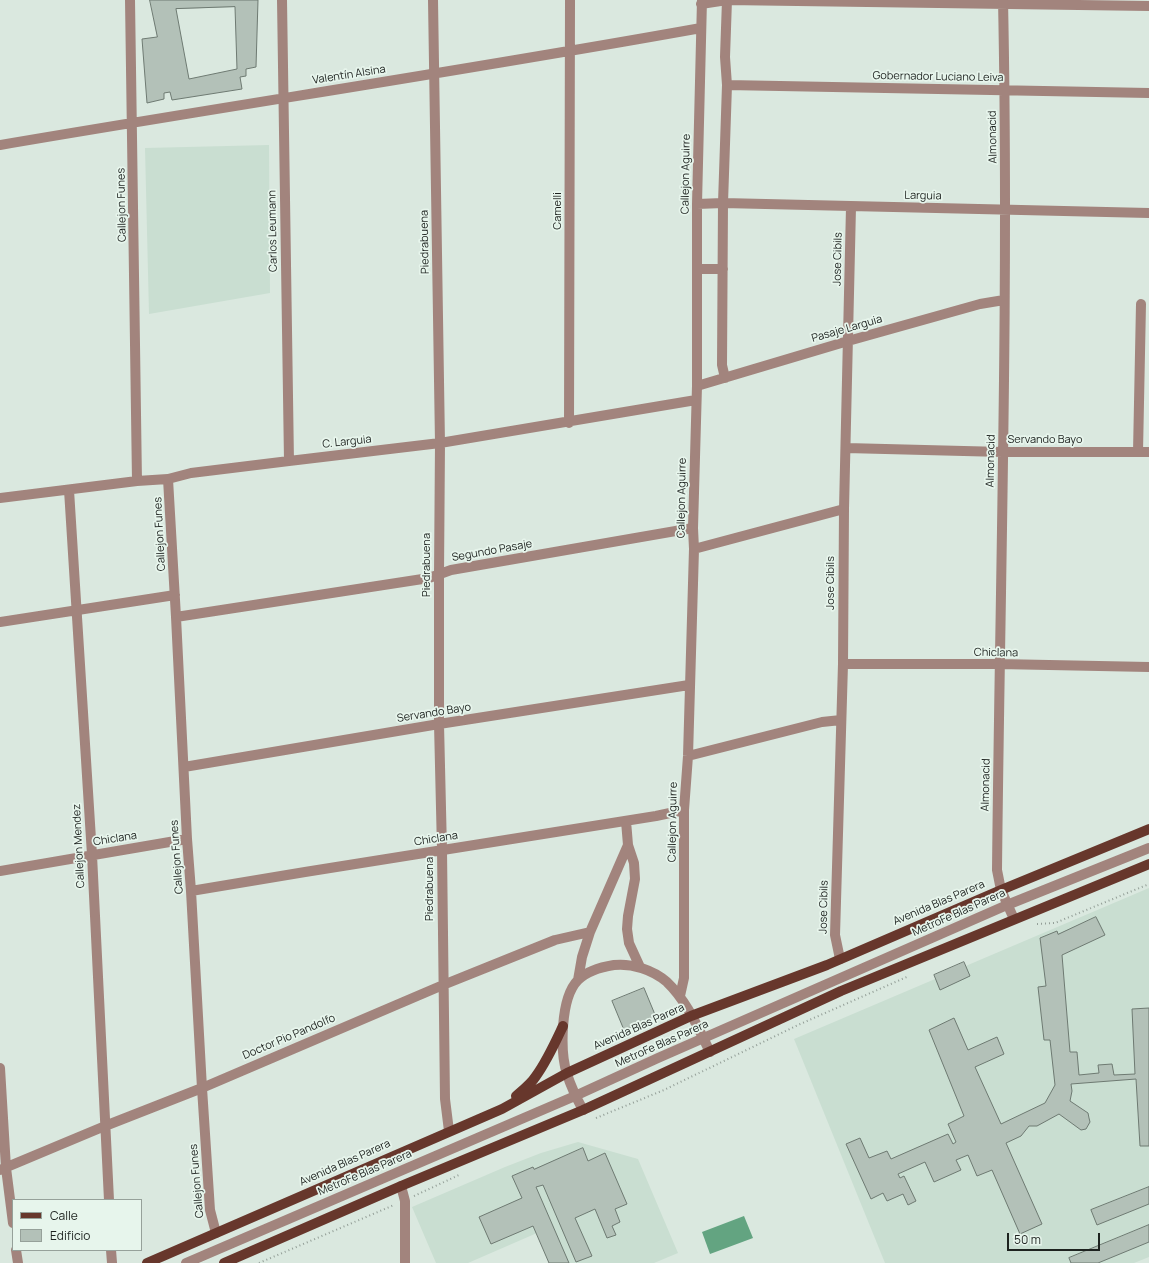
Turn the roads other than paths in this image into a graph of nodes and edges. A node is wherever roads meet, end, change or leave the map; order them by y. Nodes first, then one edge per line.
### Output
1 (130, 0) edge
2 (282, 0) edge
3 (433, 0) edge
4 (570, 0) edge
5 (727, 0) edge
6 (702, 2) edge
7 (1003, 2) edge
8 (1149, 6) edge
9 (701, 28) junction
10 (570, 52) junction
11 (434, 74) junction
12 (727, 85) junction
13 (1004, 90) junction
14 (1149, 93) edge
15 (283, 98) junction
16 (132, 123) junction
17 (0, 145) edge
18 (723, 203) junction
19 (697, 204) junction
20 (851, 207) junction
21 (1006, 210) junction
22 (1149, 213) edge
23 (697, 269) junction
24 (723, 269) junction
25 (1004, 300) junction
26 (1141, 304) dead end
27 (848, 341) junction
28 (725, 378) junction
29 (697, 386) junction
30 (696, 400) junction
31 (569, 422) junction
32 (440, 443) junction
33 (846, 448) junction
34 (1003, 452) junction
35 (1138, 452) junction
36 (1149, 452) edge
37 (289, 461) junction
38 (168, 479) junction
39 (137, 481) junction
40 (69, 490) junction
41 (0, 498) edge
42 (844, 509) junction
43 (693, 528) junction
44 (694, 549) junction
45 (439, 574) junction
46 (175, 595) junction
47 (77, 610) junction
48 (176, 617) junction
49 (0, 622) edge
50 (843, 664) junction
51 (999, 664) junction
52 (1149, 667) edge
53 (689, 685) junction
54 (841, 720) junction
55 (439, 724) junction
56 (688, 756) junction
57 (184, 767) junction
58 (684, 810) junction
59 (626, 821) junction
60 (1149, 829) edge
61 (187, 839) junction
62 (628, 845) junction
63 (1149, 848) edge
64 (442, 850) junction
65 (92, 855) junction
66 (1149, 864) edge
67 (0, 872) edge
68 (1001, 890) junction
69 (191, 891) junction
70 (1008, 905) junction
71 (1014, 919) junction
72 (590, 932) junction
73 (840, 959) junction
74 (640, 967) junction
75 (578, 980) junction
76 (443, 985) junction
77 (680, 996) junction
78 (692, 1016) junction
79 (563, 1026) junction
80 (703, 1039) junction
81 (710, 1052) junction
82 (0, 1068) edge
83 (566, 1073) junction
84 (202, 1088) junction
85 (575, 1096) junction
86 (502, 1109) junction
87 (582, 1110) junction
88 (105, 1126) junction
89 (449, 1131) junction
90 (3, 1169) edge
91 (401, 1186) junction
92 (109, 1199) edge
93 (12, 1218) edge
94 (216, 1233) junction
95 (16, 1251) edge
96 (111, 1251) edge
97 (18, 1263) edge
98 (112, 1263) edge
99 (146, 1263) edge
100 (186, 1263) edge
101 (224, 1263) edge
102 (405, 1263) edge

1 - 16 street, Callejon Funes
2 - 15 street, Carlos Leumann
3 - 11 street, Piedrabuena
4 - 10 street, Camelli
5 - 6 street
5 - 7 street
5 - 12 street
6 - 9 street, Callejon Aguirre
7 - 8 street
7 - 13 street, Almonacid
9 - 10 street, Valentín Alsina
9 - 19 street, Callejon Aguirre
10 - 11 street, Valentín Alsina
10 - 31 street, Camelli
11 - 15 street, Valentín Alsina
11 - 32 street, Piedrabuena
12 - 13 street, Gobernador Luciano Leiva
12 - 18 street
13 - 14 street, Gobernador Luciano Leiva
13 - 21 street, Almonacid
15 - 16 street, Valentín Alsina
15 - 37 street, Carlos Leumann
16 - 17 street, Valentín Alsina
16 - 39 street, Callejon Funes
18 - 19 street, Larguia
18 - 20 street, Larguia
18 - 24 street
19 - 23 street, Callejon Aguirre
20 - 21 street, Larguia
20 - 27 street, Jose Cibils
21 - 22 street, Larguia
21 - 25 street, Almonacid
23 - 24 street
23 - 29 street, Callejon Aguirre
24 - 28 street
25 - 27 street, Pasaje Larguia
25 - 34 street, Almonacid
26 - 35 street
27 - 28 street, Pasaje Larguia
27 - 33 street, Jose Cibils
28 - 29 street, Pasaje Larguia
29 - 30 street, Callejon Aguirre
30 - 31 street, C. Larguia
30 - 43 street, Callejon Aguirre
31 - 32 street, C. Larguia
32 - 37 street, C. Larguia
32 - 45 street, Piedrabuena
33 - 34 street, Servando Bayo
33 - 42 street, Jose Cibils
34 - 35 street, Servando Bayo
34 - 51 street, Almonacid
35 - 36 street, Servando Bayo
37 - 38 street, C. Larguia
38 - 39 street, C. Larguia
38 - 46 street, Callejon Funes
39 - 40 street, C. Larguia
40 - 41 street, C. Larguia
40 - 47 street, Callejon Mendez
42 - 44 street
42 - 50 street, Jose Cibils
43 - 44 street, Callejon Aguirre
43 - 45 street, Segundo Pasaje
44 - 53 street, Callejon Aguirre
45 - 48 street, Segundo Pasaje
45 - 55 street, Piedrabuena
46 - 47 street
46 - 48 street, Callejon Funes
47 - 49 street
47 - 65 street, Callejon Mendez
48 - 57 street, Callejon Funes
50 - 51 street, Chiclana
50 - 54 street, Jose Cibils
51 - 52 street, Chiclana
51 - 68 street, Almonacid
53 - 55 street, Servando Bayo
53 - 56 street, Callejon Aguirre
54 - 56 street
54 - 73 street, Jose Cibils
55 - 57 street, Servando Bayo
55 - 64 street, Piedrabuena
56 - 58 street, Callejon Aguirre
57 - 61 street, Callejon Funes
58 - 59 street, Chiclana
58 - 77 street, Callejon Aguirre
59 - 62 street
59 - 64 street, Chiclana
60 - 68 main road, Avenida Blas Parera
61 - 65 street, Chiclana
61 - 69 street, Callejon Funes
62 - 72 street
62 - 74 street
63 - 70 street, MetroFe Blas Parera
64 - 69 street, Chiclana
64 - 76 street, Piedrabuena
65 - 67 street, Chiclana
65 - 88 street, Callejon Mendez
66 - 71 main road
68 - 70 street, Almonacid
68 - 73 main road, Avenida Blas Parera
69 - 84 street, Callejon Funes
70 - 71 street, Almonacid
70 - 80 street, MetroFe Blas Parera
71 - 81 main road
72 - 75 street
72 - 76 street, Doctor Pio Pandolfo
73 - 78 main road, Avenida Blas Parera
74 - 75 street
74 - 77 street
75 - 79 street
76 - 84 street, Doctor Pio Pandolfo
76 - 89 street, Piedrabuena
77 - 78 street
78 - 80 street
78 - 83 main road, Avenida Blas Parera
79 - 83 street
79 - 86 main road
80 - 81 street
80 - 85 street, MetroFe Blas Parera
81 - 87 main road
82 - 90 street
83 - 85 street
83 - 86 main road, Avenida Blas Parera
84 - 88 street, Doctor Pio Pandolfo
84 - 94 street, Callejon Funes
85 - 87 street
85 - 100 street, MetroFe Blas Parera
86 - 89 main road, Avenida Blas Parera
87 - 91 main road
88 - 90 street, Doctor Pio Pandolfo
88 - 92 street, Callejon Mendez
89 - 94 main road, Avenida Blas Parera
90 - 93 street
91 - 101 main road
91 - 102 street
94 - 99 main road, Avenida Blas Parera
95 - 97 street
96 - 98 street

